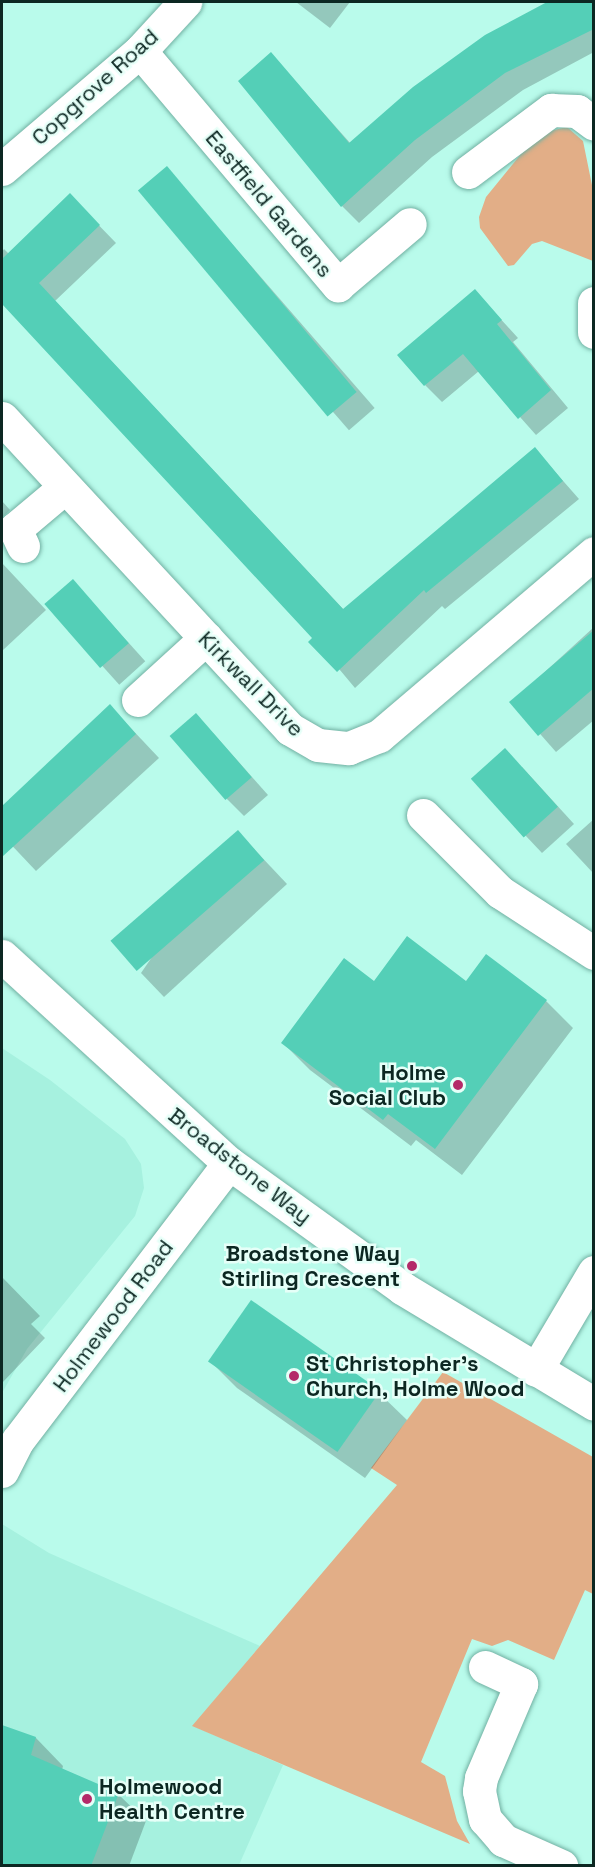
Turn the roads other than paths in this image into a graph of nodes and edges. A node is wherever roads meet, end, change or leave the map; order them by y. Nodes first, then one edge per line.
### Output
1 (185, 2) edge
2 (140, 51) junction
3 (585, 117) edge
4 (2, 169) edge
5 (468, 172) dead end
6 (410, 224) dead end
7 (594, 303) edge
8 (594, 332) edge
9 (2, 418) edge
10 (65, 487) junction
11 (23, 546) dead end
12 (594, 553) edge
13 (206, 638) junction
14 (138, 700) dead end
15 (423, 815) dead end
16 (594, 953) edge
17 (2, 956) edge
18 (229, 1163) junction
19 (594, 1272) edge
20 (536, 1370) junction
21 (594, 1404) edge
22 (2, 1471) edge
23 (484, 1667) dead end
24 (561, 1866) edge

1 - 2 street, Copgrove Road
2 - 4 street, Copgrove Road
2 - 6 street, Eastfield Gardens
3 - 5 street
7 - 8 street
9 - 10 street, Kirkwall Drive
10 - 11 street
10 - 13 street, Kirkwall Drive
12 - 13 street, Kirkwall Drive
13 - 14 street
15 - 16 street
17 - 18 street, Broadstone Way
18 - 20 street, Broadstone Way
18 - 22 street, Holmewood Road
19 - 20 street
20 - 21 street, Broadstone Way
23 - 24 street

